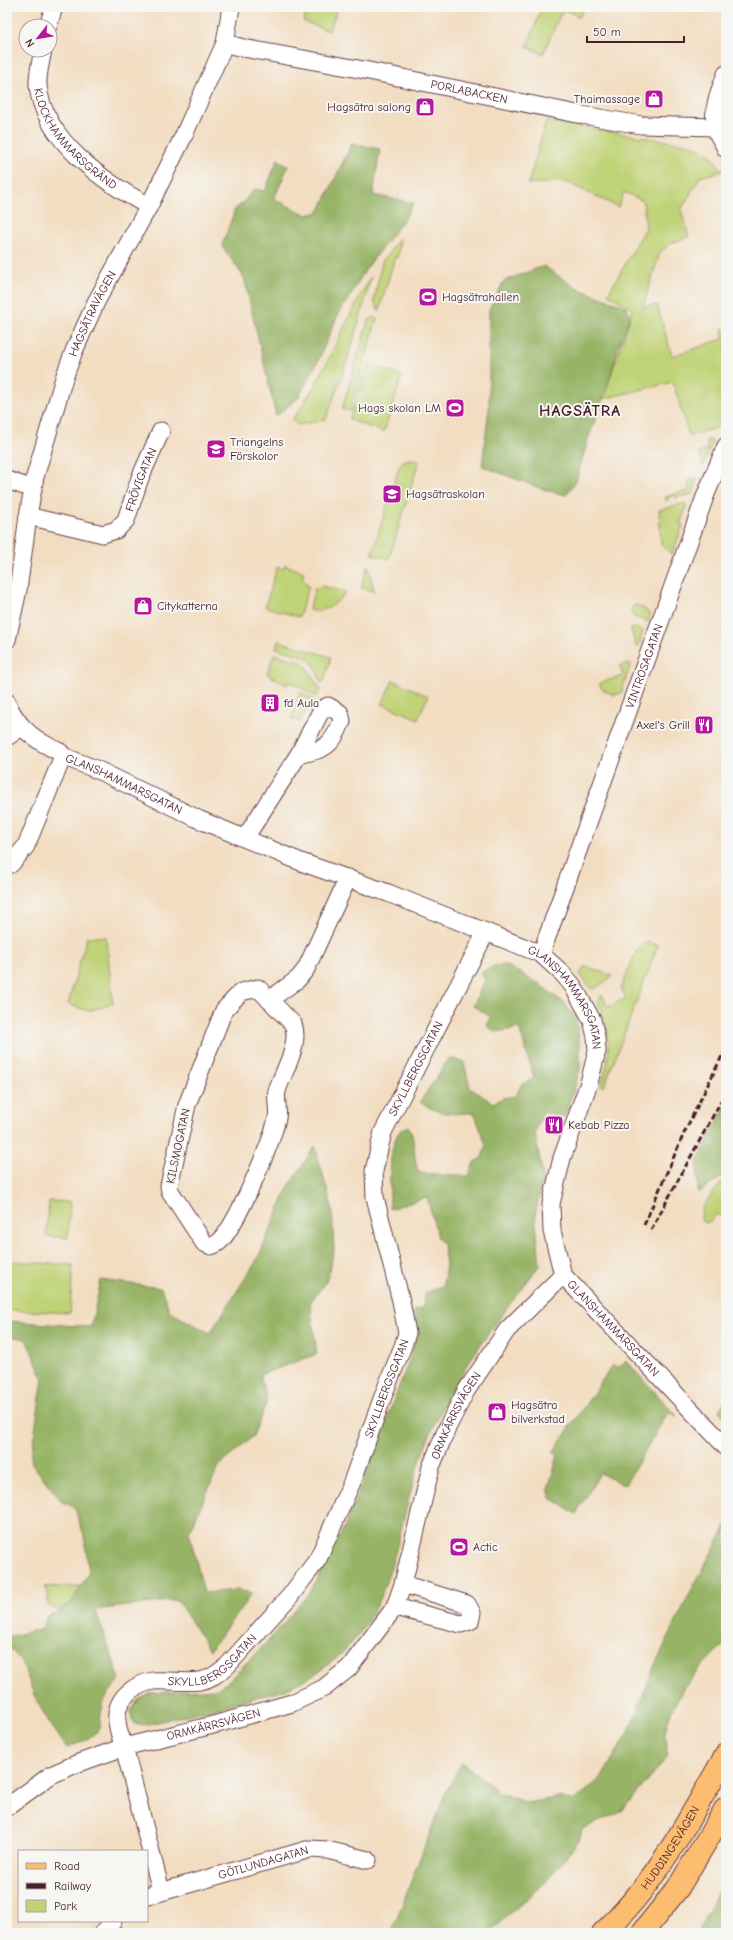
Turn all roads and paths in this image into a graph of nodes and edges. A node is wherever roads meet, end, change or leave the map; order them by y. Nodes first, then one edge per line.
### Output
1 (54, 7) edge
2 (232, 7) edge
3 (51, 18) edge
4 (225, 43) junction
5 (42, 58) edge
6 (726, 74) edge
7 (715, 127) junction
8 (726, 149) edge
9 (149, 206) junction
10 (161, 431) dead end
11 (726, 446) edge
12 (7, 480) edge
13 (33, 489) junction
14 (28, 516) junction
15 (7, 640) edge
16 (14, 715) edge
17 (7, 737) edge
18 (298, 754) dead end
19 (63, 756) junction
20 (245, 838) junction
21 (11, 864) dead end
22 (348, 878) junction
23 (486, 932) junction
24 (541, 954) junction
25 (269, 1000) junction
26 (563, 1275) junction
27 (726, 1447) edge
28 (403, 1584) junction
29 (395, 1607) junction
30 (726, 1738) edge
31 (124, 1747) junction
32 (726, 1755) edge
33 (696, 1805) junction
34 (7, 1807) edge
35 (726, 1808) edge
36 (145, 1850) edge
37 (368, 1860) dead end
38 (148, 1865) edge
39 (154, 1894) edge
40 (112, 1922) edge
41 (104, 1933) edge
42 (603, 1933) edge
43 (642, 1933) edge

1 - 3 street
2 - 4 street, HAGSÄTRAVÄGEN
4 - 7 street, PORLABACKEN
4 - 9 street, HAGSÄTRAVÄGEN
5 - 9 street, KLOCKHAMMARSGRÄND
6 - 7 street
7 - 8 street
9 - 13 street, HAGSÄTRAVÄGEN
10 - 14 street, FRÖVIGATAN
11 - 24 street, VINTROSAGATAN
12 - 13 street
13 - 14 street, HAGSÄTRAVÄGEN
14 - 15 street, HAGSÄTRAVÄGEN
16 - 17 street
16 - 19 street, GLANSHAMMARSGATAN
18 - 20 street
19 - 20 street, GLANSHAMMARSGATAN
19 - 21 street
20 - 22 street, GLANSHAMMARSGATAN
22 - 23 street, GLANSHAMMARSGATAN
22 - 25 street
23 - 24 street, GLANSHAMMARSGATAN
23 - 31 street, SKYLLBERGSGATAN
24 - 26 street, GLANSHAMMARSGATAN
25 - 25 street, KILSMOGATAN
26 - 27 street, GLANSHAMMARSGATAN
26 - 28 street, ORMKÄRRSVÄGEN
28 - 29 street, ORMKÄRRSVÄGEN
28 - 29 street
29 - 31 street, ORMKÄRRSVÄGEN
30 - 33 main road
31 - 34 street, ORMKÄRRSVÄGEN
31 - 36 street, GÖTLUNDAGATAN
32 - 33 main road, HUDDINGEVÄGEN
33 - 42 main road, HUDDINGEVÄGEN
35 - 43 main road
37 - 39 street, GÖTLUNDAGATAN
38 - 39 street, GÖTLUNDAGATAN
40 - 41 street

